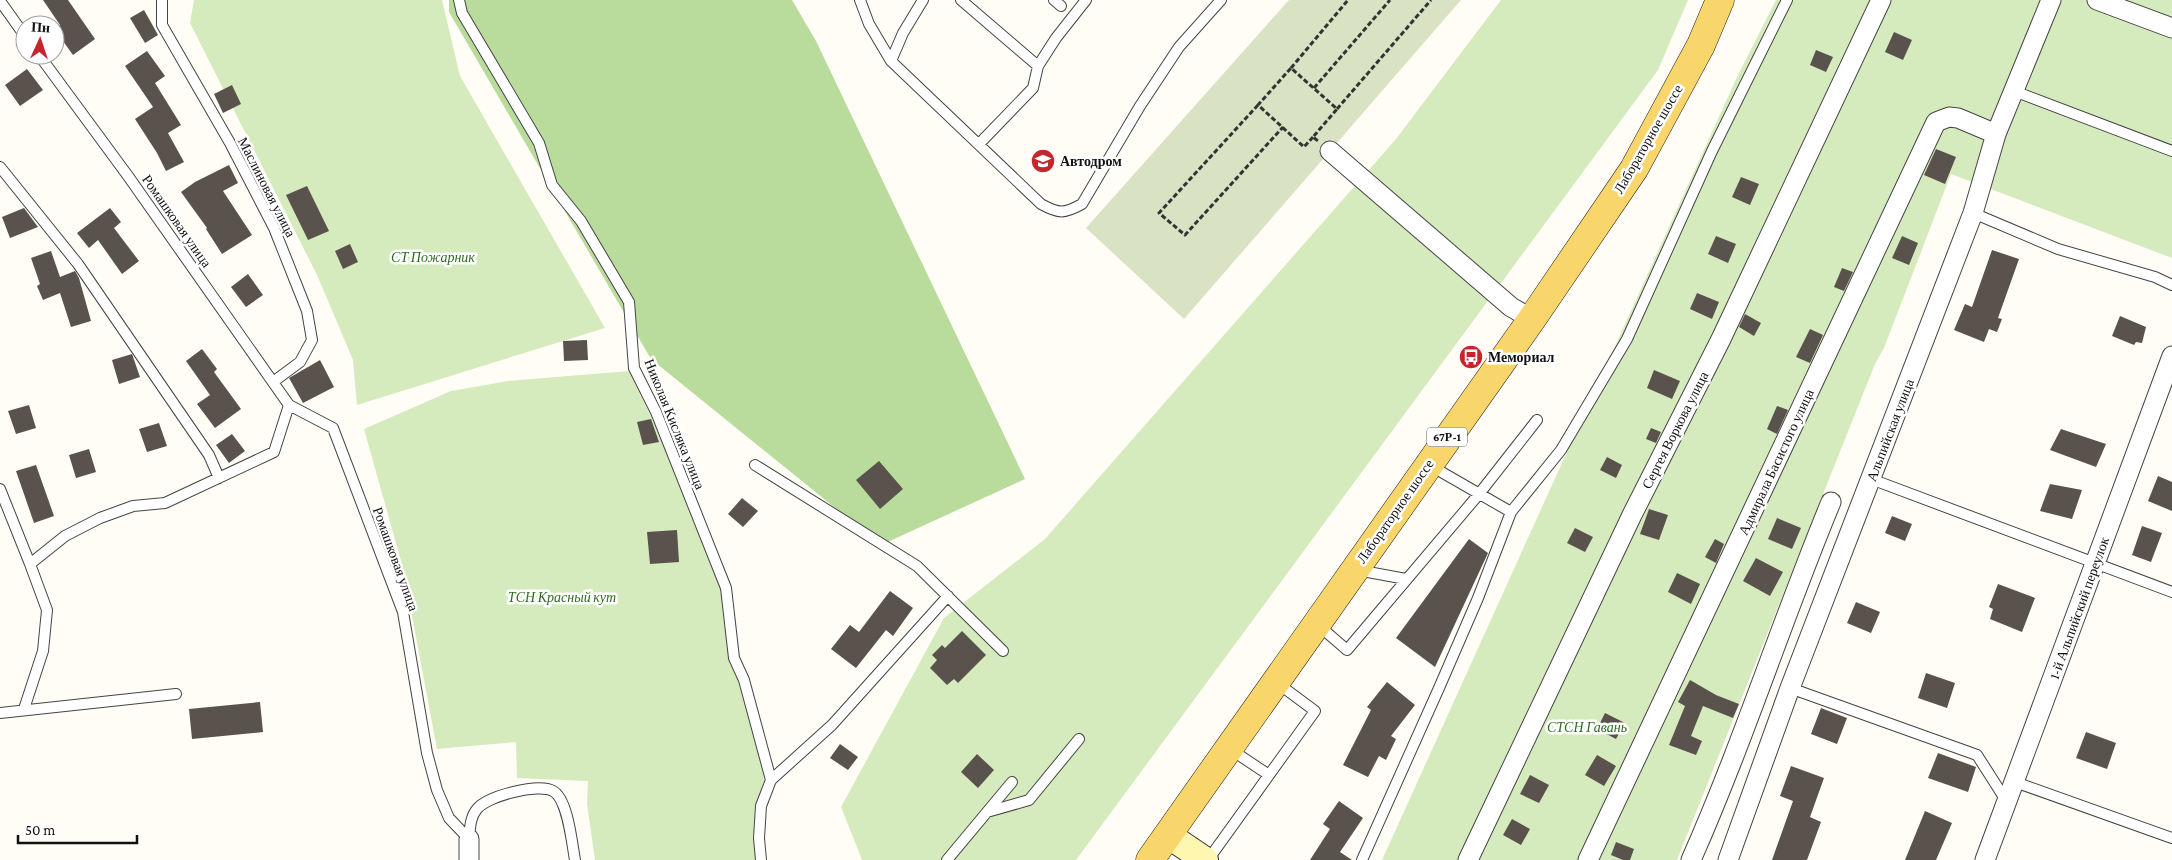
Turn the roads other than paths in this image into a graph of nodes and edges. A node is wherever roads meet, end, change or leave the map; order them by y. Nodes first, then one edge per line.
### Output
1 (162, 0) edge
2 (459, 0) edge
3 (860, 0) edge
4 (923, 0) edge
5 (961, 0) edge
6 (1086, 0) edge
7 (1221, 0) edge
8 (1720, 0) edge
9 (1787, 0) edge
10 (1881, 0) edge
11 (2051, 0) edge
12 (2097, 0) edge
13 (0, 1) edge
14 (15, 22) edge
15 (2172, 28) edge
16 (891, 61) junction
17 (46, 65) edge
18 (1038, 66) junction
19 (2014, 91) junction
20 (1996, 134) junction
21 (979, 144) junction
22 (1330, 151) road end
23 (2172, 151) edge
24 (0, 167) edge
25 (1973, 213) junction
26 (2172, 285) edge
27 (1532, 319) junction
28 (2172, 356) edge
29 (273, 382) junction
30 (289, 405) junction
31 (1537, 420) dead end
32 (1428, 464) junction
33 (755, 465) dead end
34 (219, 478) junction
35 (1871, 479) junction
36 (0, 489) edge
37 (1479, 494) junction
38 (1831, 502) dead end
39 (1511, 512) junction
40 (30, 564) junction
41 (2096, 564) junction
42 (1354, 570) junction
43 (1406, 579) junction
44 (2172, 592) edge
45 (948, 596) junction
46 (1316, 624) junction
47 (1003, 651) dead end
48 (1276, 682) junction
49 (1790, 688) junction
50 (176, 694) dead end
51 (24, 709) junction
52 (0, 712) edge
53 (1079, 739) dead end
54 (1229, 748) junction
55 (1269, 775) junction
56 (771, 780) junction
57 (1012, 782) dead end
58 (2015, 782) junction
59 (2008, 802) junction
60 (986, 812) junction
61 (1168, 835) junction
62 (2172, 838) edge
63 (469, 839) junction
64 (469, 860) edge
65 (575, 860) edge
66 (761, 860) edge
67 (947, 860) edge
68 (1150, 860) edge
69 (1206, 860) edge
70 (1362, 860) edge
71 (1468, 860) edge
72 (1588, 860) edge
73 (1691, 860) edge
74 (1728, 860) edge
75 (1985, 860) edge

1 - 29 lane, Маслиновая улица
2 - 56 lane, Николая Кисляка улица
3 - 16 lane
4 - 16 lane
5 - 18 lane
6 - 18 lane
7 - 21 lane
8 - 27 main road, Лабораторное шоссе / 67Р-1
9 - 39 lane
10 - 71 street, Сергея Воркова улица
11 - 19 street, Альпийская улица
12 - 15 street
13 - 14 lane
16 - 21 lane
17 - 29 lane, Ромашковая улица
18 - 21 lane
19 - 20 street, Альпийская улица
19 - 23 lane
20 - 25 street, Альпийская улица
20 - 72 street, Адмирала Басистого улица
22 - 27 street
24 - 34 lane
25 - 26 lane
25 - 35 street, Альпийская улица
27 - 32 main road, Лабораторное шоссе / 67Р-1
28 - 41 street, 1-й Альпийский переулок
29 - 30 lane, Ромашковая улица
30 - 34 lane
30 - 63 lane, Ромашковая улица
31 - 37 lane
32 - 37 lane
32 - 42 main road, Лабораторное шоссе / 67Р-1
33 - 45 lane
34 - 40 lane
35 - 41 lane
35 - 49 street, Альпийская улица
36 - 40 lane
37 - 39 lane
37 - 43 lane
38 - 73 street
39 - 70 lane
40 - 51 lane
41 - 44 lane
41 - 58 street, 1-й Альпийский переулок
42 - 43 lane
42 - 46 main road, Лабораторное шоссе / 67Р-1
43 - 46 lane
45 - 47 lane
45 - 56 lane
46 - 48 main road, Лабораторное шоссе / 67Р-1
48 - 54 main road, Лабораторное шоссе / 67Р-1
48 - 55 lane
49 - 59 lane
49 - 74 street, Альпийская улица
50 - 51 lane
51 - 52 lane
53 - 60 lane
54 - 55 lane
54 - 61 main road, Лабораторное шоссе / 67Р-1
55 - 69 lane
56 - 66 lane
57 - 60 lane
58 - 59 street, 1-й Альпийский переулок
58 - 62 lane
59 - 75 street, 1-й Альпийский переулок
60 - 67 lane
61 - 68 main road, Лабораторное шоссе / 67Р-1
61 - 69 main road
63 - 64 street
63 - 65 lane

